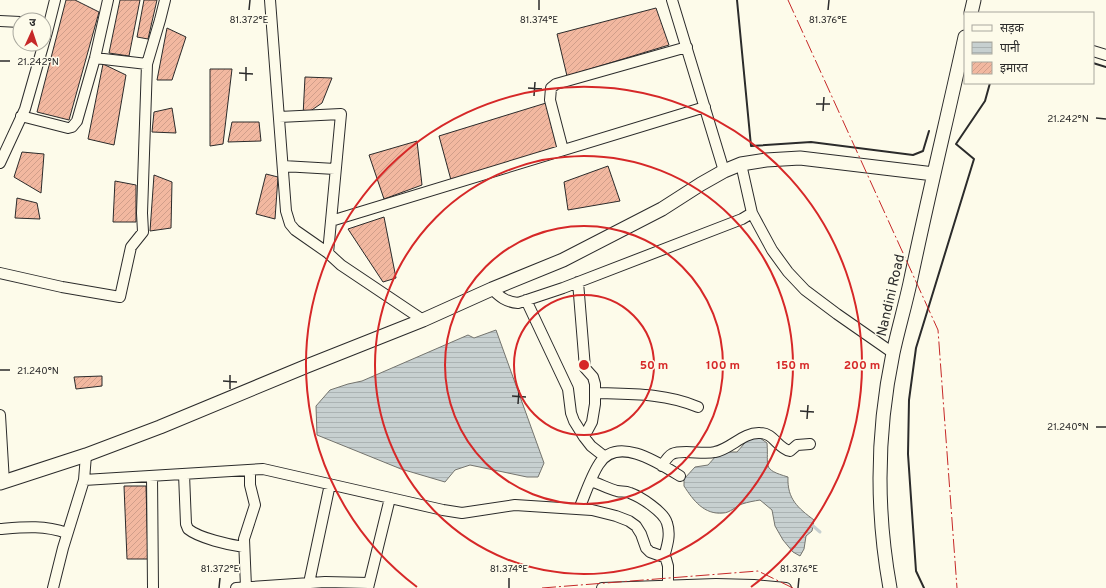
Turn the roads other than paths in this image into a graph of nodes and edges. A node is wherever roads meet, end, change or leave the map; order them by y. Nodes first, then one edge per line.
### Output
1 (55, 0) edge
2 (108, 0) edge
3 (165, 0) edge
4 (270, 0) edge
5 (672, 0) edge
6 (51, 12) edge
7 (0, 21) edge
8 (12, 22) edge
9 (964, 41) edge
10 (687, 47) junction
11 (1094, 51) edge
12 (40, 52) edge
13 (1106, 55) edge
14 (95, 58) junction
15 (147, 64) junction
16 (705, 106) junction
17 (21, 116) junction
18 (279, 117) junction
19 (563, 150) junction
20 (0, 163) edge
21 (741, 164) junction
22 (283, 166) junction
23 (335, 169) junction
24 (724, 171) junction
25 (934, 174) junction
26 (752, 213) junction
27 (331, 221) junction
28 (328, 253) junction
29 (0, 273) edge
30 (578, 282) junction
31 (492, 289) junction
32 (526, 300) junction
33 (423, 320) junction
34 (893, 353) junction
35 (595, 393) junction
36 (698, 407) dead end
37 (0, 415) edge
38 (584, 437) junction
39 (810, 444) dead end
40 (86, 455) junction
41 (605, 457) junction
42 (662, 466) junction
43 (250, 470) junction
44 (184, 474) junction
45 (152, 476) junction
46 (680, 476) dead end
47 (84, 480) junction
48 (592, 481) junction
49 (2, 482) edge
50 (330, 484) junction
51 (390, 498) junction
52 (579, 509) junction
53 (0, 529) edge
54 (68, 533) junction
55 (244, 547) junction
56 (664, 557) junction
57 (309, 583) junction
58 (368, 585) edge
59 (669, 586) edge
60 (715, 586) edge
61 (754, 586) edge
62 (267, 587) edge
63 (52, 588) edge
64 (153, 588) edge
65 (241, 588) edge
66 (602, 588) edge
67 (782, 588) edge
68 (890, 588) edge

1 - 6 street
2 - 14 street
3 - 15 street
4 - 18 street
5 - 10 street
7 - 8 street
9 - 25 main road, Nandini Road
10 - 16 street
10 - 19 street
11 - 13 street
12 - 17 street
14 - 15 street
14 - 17 street
15 - 29 street
16 - 19 street
16 - 24 street
17 - 20 street
18 - 22 street
18 - 23 street
19 - 27 street
21 - 24 main road
21 - 25 main road
21 - 26 street
22 - 23 street
22 - 28 street
23 - 27 street
24 - 31 main road
25 - 34 main road, Nandini Road
26 - 30 street
26 - 34 street
27 - 28 street
28 - 33 street
30 - 32 street
30 - 35 street
31 - 32 street
31 - 33 main road
32 - 38 street
33 - 40 main road
34 - 68 main road, Nandini Road
35 - 36 street
35 - 38 street
37 - 49 street
38 - 41 street
39 - 42 street
40 - 47 street
40 - 49 main road
41 - 42 street
41 - 48 street
42 - 46 street
43 - 44 street
43 - 50 street
43 - 55 street
44 - 45 street
44 - 55 street
45 - 47 street
45 - 64 street
47 - 54 street
48 - 52 street
48 - 56 street
50 - 51 street
50 - 57 street
51 - 52 street
51 - 58 street
52 - 56 street
53 - 54 street
54 - 63 street
55 - 65 street
56 - 59 street
57 - 58 street
57 - 62 street
59 - 60 street
59 - 66 street
60 - 61 street
61 - 67 street
62 - 65 street

